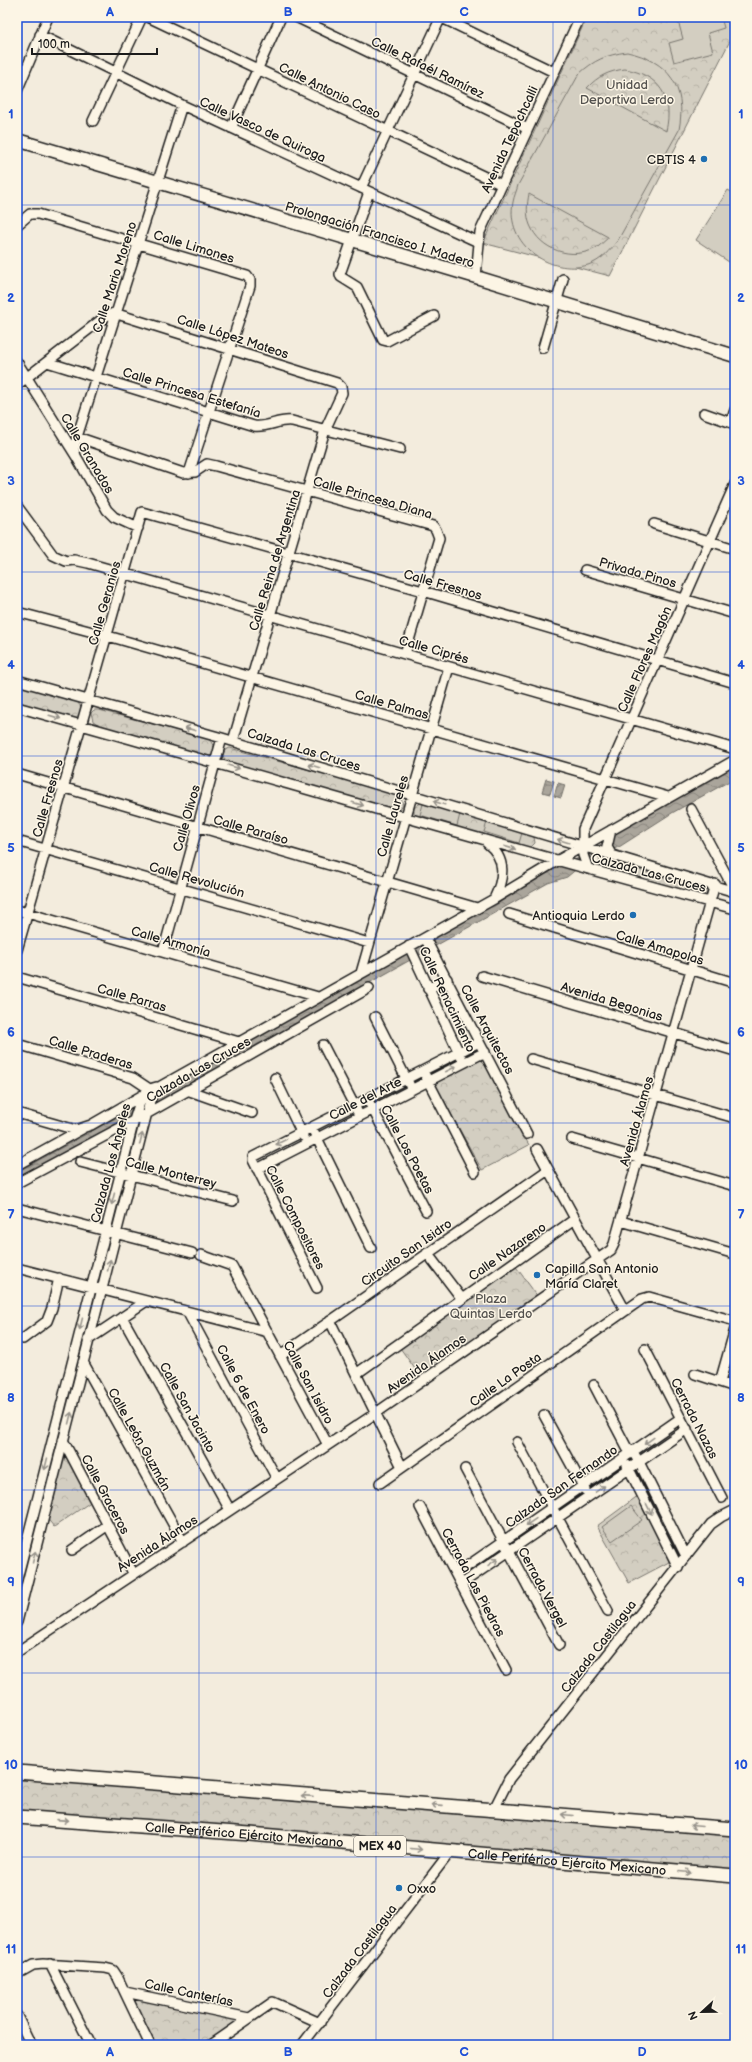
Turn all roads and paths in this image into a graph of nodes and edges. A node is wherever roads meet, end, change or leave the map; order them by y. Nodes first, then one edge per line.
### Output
1 (48, 17) edge
2 (142, 17) edge
3 (148, 17) edge
4 (281, 17) edge
5 (296, 17) edge
6 (440, 17) edge
7 (580, 17) edge
8 (40, 35) junction
9 (257, 70) junction
10 (554, 72) junction
11 (116, 73) junction
12 (414, 74) junction
13 (17, 91) edge
14 (182, 105) junction
15 (93, 121) dead end
16 (231, 128) junction
17 (528, 130) junction
18 (387, 132) junction
19 (17, 140) edge
20 (158, 182) junction
21 (502, 185) junction
22 (365, 190) junction
23 (17, 225) edge
24 (351, 240) junction
25 (478, 242) junction
26 (138, 243) junction
27 (476, 277) junction
28 (563, 279) dead end
29 (556, 301) junction
30 (116, 313) junction
31 (434, 316) dead end
32 (543, 348) dead end
33 (230, 349) junction
34 (735, 356) edge
35 (17, 362) edge
36 (47, 362) junction
37 (96, 376) junction
38 (27, 377) junction
39 (17, 385) edge
40 (341, 387) joint
41 (735, 410) edge
42 (209, 412) junction
43 (704, 414) dead end
44 (733, 423) edge
45 (326, 430) junction
46 (77, 437) junction
47 (400, 449) dead end
48 (76, 456) junction
49 (189, 473) junction
50 (735, 484) edge
51 (308, 491) junction
52 (17, 506) edge
53 (142, 512) joint
54 (654, 524) dead end
55 (138, 528) junction
56 (710, 541) junction
57 (735, 549) edge
58 (289, 554) junction
59 (585, 570) dead end
60 (125, 574) junction
61 (423, 591) junction
62 (684, 599) junction
63 (17, 612) edge
64 (735, 614) edge
65 (271, 616) junction
66 (108, 636) junction
67 (405, 654) junction
68 (657, 660) junction
69 (449, 667) junction
70 (252, 677) junction
71 (17, 680) edge
72 (735, 683) edge
73 (89, 700) junction
74 (17, 707) edge
75 (631, 720) junction
76 (82, 725) junction
77 (431, 729) junction
78 (222, 738) junction
79 (233, 741) junction
80 (735, 750) edge
81 (735, 760) edge
82 (216, 762) junction
83 (17, 774) edge
84 (605, 779) junction
85 (64, 788) junction
86 (412, 795) junction
87 (668, 797) junction
88 (691, 809) dead end
89 (405, 818) junction
90 (198, 827) junction
91 (611, 830) junction
92 (17, 841) edge
93 (484, 841) junction
94 (582, 846) junction
95 (46, 849) junction
96 (611, 854) junction
97 (557, 861) junction
98 (588, 869) junction
99 (387, 882) junction
100 (715, 884) junction
101 (180, 888) junction
102 (735, 891) edge
103 (494, 899) junction
104 (710, 903) junction
105 (477, 908) junction
106 (735, 909) edge
107 (17, 910) edge
108 (28, 913) junction
109 (509, 914) dead end
110 (425, 938) junction
111 (369, 943) junction
112 (409, 946) junction
113 (17, 950) edge
114 (163, 952) junction
115 (432, 954) junction
116 (417, 962) junction
117 (692, 970) junction
118 (361, 973) junction
119 (482, 976) dead end
120 (17, 977) edge
121 (447, 979) junction
122 (735, 983) edge
123 (369, 988) dead end
124 (428, 989) junction
125 (318, 997) junction
126 (375, 1017) dead end
127 (675, 1033) junction
128 (239, 1042) junction
129 (479, 1042) junction
130 (17, 1044) edge
131 (323, 1045) dead end
132 (735, 1051) edge
133 (459, 1052) junction
134 (485, 1052) junction
135 (531, 1058) dead end
136 (464, 1062) junction
137 (422, 1071) junction
138 (275, 1078) dead end
139 (406, 1079) junction
140 (428, 1081) junction
141 (411, 1089) junction
142 (187, 1090) junction
143 (150, 1093) junction
144 (658, 1094) junction
145 (367, 1099) junction
146 (354, 1106) junction
147 (372, 1109) junction
148 (148, 1110) junction
149 (17, 1113) edge
150 (252, 1113) dead end
151 (359, 1116) junction
152 (134, 1118) junction
153 (735, 1118) edge
154 (311, 1127) junction
155 (83, 1128) junction
156 (301, 1132) junction
157 (527, 1134) dead end
158 (316, 1138) junction
159 (572, 1139) dead end
160 (307, 1143) junction
161 (537, 1149) dead end
162 (252, 1159) joint
163 (639, 1159) junction
164 (80, 1162) dead end
165 (17, 1165) edge
166 (257, 1169) junction
167 (548, 1170) junction
168 (120, 1172) junction
169 (475, 1172) dead end
170 (132, 1175) junction
171 (17, 1183) edge
172 (735, 1186) edge
173 (233, 1201) dead end
174 (17, 1208) edge
175 (426, 1211) dead end
176 (575, 1219) junction
177 (621, 1221) junction
178 (105, 1231) junction
179 (117, 1234) junction
180 (371, 1248) dead end
181 (192, 1253) dead end
182 (427, 1253) junction
183 (735, 1254) edge
184 (201, 1256) dead end
185 (597, 1260) junction
186 (17, 1268) edge
187 (59, 1278) junction
188 (91, 1286) junction
189 (318, 1288) dead end
190 (102, 1289) junction
191 (462, 1299) junction
192 (145, 1302) junction
193 (625, 1310) junction
194 (188, 1313) junction
195 (122, 1317) junction
196 (330, 1321) junction
197 (735, 1321) edge
198 (735, 1329) edge
199 (268, 1332) junction
200 (23, 1339) dead end
201 (89, 1339) junction
202 (75, 1348) junction
203 (646, 1349) dead end
204 (280, 1356) junction
205 (84, 1363) junction
206 (356, 1374) junction
207 (695, 1374) dead end
208 (720, 1382) junction
209 (594, 1385) dead end
210 (735, 1387) edge
211 (376, 1413) junction
212 (544, 1415) dead end
213 (681, 1418) junction
214 (54, 1428) junction
215 (687, 1430) junction
216 (64, 1441) junction
217 (517, 1442) dead end
218 (328, 1445) junction
219 (630, 1450) junction
220 (624, 1458) junction
221 (639, 1462) junction
222 (402, 1467) junction
223 (465, 1469) dead end
224 (629, 1469) junction
225 (277, 1479) junction
226 (380, 1482) dead end
227 (582, 1486) junction
228 (588, 1497) junction
229 (722, 1498) dead end
230 (420, 1507) dead end
231 (552, 1507) junction
232 (35, 1508) junction
233 (230, 1510) junction
234 (735, 1510) edge
235 (46, 1511) junction
236 (558, 1518) junction
237 (108, 1525) junction
238 (504, 1541) junction
239 (183, 1542) junction
240 (72, 1550) dead end
241 (509, 1551) junction
242 (686, 1556) junction
243 (678, 1567) junction
244 (133, 1573) junction
245 (456, 1574) junction
246 (17, 1579) edge
247 (461, 1584) junction
248 (21, 1591) edge
249 (608, 1611) dead end
250 (17, 1622) edge
251 (559, 1646) dead end
252 (17, 1652) edge
253 (506, 1670) dead end
254 (17, 1772) edge
255 (494, 1809) junction
256 (17, 1817) edge
257 (735, 1829) edge
258 (450, 1852) junction
259 (735, 1876) edge
260 (50, 1964) junction
261 (17, 1974) edge
262 (125, 1992) junction
263 (17, 2016) edge
264 (249, 2018) junction
265 (320, 2023) junction
266 (32, 2045) edge
267 (91, 2045) edge
268 (150, 2045) edge
269 (211, 2045) edge
270 (302, 2045) edge

1 - 8 street
2 - 11 street
3 - 9 street, Calle Antonio Caso
4 - 9 street
5 - 12 street, Calle Rafaél Ramírez
6 - 10 street
6 - 12 street
7 - 10 street, Avenida Tepochcalli
8 - 11 street, Calle Vasco de Quiroga
8 - 13 street
9 - 16 street
9 - 18 street, Calle Antonio Caso
10 - 17 street, Avenida Tepochcalli
11 - 14 street, Calle Vasco de Quiroga
11 - 15 street
12 - 17 street, Calle Rafaél Ramírez
12 - 18 street
14 - 16 street, Calle Vasco de Quiroga
14 - 20 street, Calle Mario Moreno
16 - 22 street, Calle Vasco de Quiroga
17 - 21 street, Avenida Tepochcalli
18 - 21 street, Calle Antonio Caso
18 - 22 street
19 - 20 main road, Prolongación Francisco I. Madero
20 - 24 main road, Prolongación Francisco I. Madero
20 - 26 street, Calle Mario Moreno
21 - 25 street, Avenida Tepochcalli
22 - 24 street
22 - 25 street, Calle Vasco de Quiroga
23 - 26 street, Calle Limones
24 - 27 main road, Prolongación Francisco I. Madero
24 - 31 street
25 - 27 street, Avenida Tepochcalli
26 - 30 street, Calle Mario Moreno
26 - 33 street, Calle Limones
27 - 29 main road, Prolongación Francisco I. Madero
28 - 29 street
29 - 32 street
29 - 34 main road, Prolongación Francisco I. Madero
30 - 33 street, Calle López Mateos
30 - 36 street
30 - 37 street, Calle Mario Moreno
33 - 40 street, Calle López Mateos
33 - 42 street
35 - 38 street, Calle Granados
36 - 37 street, Calle Princesa Estefanía
36 - 38 street
37 - 42 street, Calle Princesa Estefanía
37 - 46 street, Calle Mario Moreno
38 - 39 street
38 - 48 street, Calle Granados
40 - 45 street, Calle Reina de Argentina
41 - 44 street
42 - 45 street, Calle Princesa Estefanía
42 - 49 street
43 - 44 street
45 - 47 street, Calle Princesa Estefanía
45 - 51 street, Calle Reina de Argentina
46 - 48 street, Calle Mario Moreno
46 - 49 street
48 - 55 street, Calle Granados
49 - 51 street, Calle Princesa Diana
50 - 56 street, Calle Flores Magón
51 - 58 street, Calle Reina de Argentina
51 - 61 street, Calle Princesa Diana
52 - 60 street, Calle Ciprés
53 - 55 street, Calle Geranios
53 - 58 street, Calle Fresnos
54 - 56 street
55 - 60 street, Calle Geranios
56 - 57 street
56 - 62 street, Calle Flores Magón
58 - 61 street, Calle Fresnos
58 - 65 street, Calle Reina de Argentina
59 - 62 street, Privada Pinos
60 - 65 street, Calle Ciprés
60 - 66 street, Calle Geranios
61 - 67 street
61 - 68 street, Calle Fresnos
62 - 64 street, Privada Pinos
62 - 68 street, Calle Flores Magón
63 - 66 street, Calle Palmas
65 - 67 street, Calle Ciprés
65 - 70 street, Calle Reina de Argentina
66 - 70 street, Calle Palmas
66 - 73 street, Calle Geranios
67 - 69 street, Calle Ciprés
68 - 72 street, Calle Fresnos
68 - 75 street, Calle Flores Magón
69 - 75 street, Calle Ciprés
69 - 77 street, Calle Laureles
70 - 77 street, Calle Palmas
70 - 79 street, Calle Reina de Argentina
71 - 73 street, Calzada Las Cruces
73 - 76 street, Calle Fresnos
78 -> 73 street, Calzada Las Cruces
74 -> 76 street, Calzada Las Cruces
75 - 80 street, Calle Ciprés
75 - 84 street, Calle Flores Magón
76 - 82 street, Calzada Las Cruces
76 - 85 street, Calle Fresnos
77 - 84 street, Calle Palmas
77 - 86 street, Calle Laureles
78 - 79 street, Calzada Las Cruces
78 - 82 street, Calle Olivos
86 -> 79 street, Calzada Las Cruces
81 - 87 street, Calzada Las Cruces
82 -> 89 street, Calzada Las Cruces
82 - 90 street, Calle Olivos
83 - 85 street, Calle Paraíso
84 - 87 street, Calle Palmas
84 - 94 street, Calle Flores Magón
85 - 90 street, Calle Paraíso
85 - 95 street, Calle Fresnos
86 - 89 street, Calle Laureles
94 -> 86 street, Calzada Las Cruces
87 - 91 street, Calzada Las Cruces
88 - 102 street
89 - 93 street, Calzada Las Cruces
89 - 99 street, Calle Laureles
90 - 99 street, Calle Paraíso
90 - 101 street, Calle Olivos
91 - 94 street, Calzada Las Cruces
91 - 96 street
92 - 95 street, Calle Revolución
93 -> 97 street, Calzada Las Cruces
93 - 103 street
94 - 96 street, Calzada Las Cruces
94 - 97 street, Calzada Las Cruces
94 - 98 street
95 - 101 street, Calle Revolución
95 - 108 street, Calle Fresnos
96 - 100 street, Calzada Las Cruces
97 - 98 street, Calzada Las Cruces
97 - 103 street, Calzada Las Cruces
98 - 104 street, Calzada Las Cruces
99 - 105 street, Calle Paraíso
99 - 111 street, Calle Laureles
100 - 102 street, Calzada Las Cruces
100 - 104 street, Avenida Álamos
101 - 111 street, Calle Revolución
101 - 114 street, Calle Olivos
103 - 105 street, Calzada Las Cruces
104 - 106 street, Calzada Las Cruces
104 - 117 street, Avenida Álamos
105 - 110 street, Calzada Las Cruces
107 - 108 street, Calle Armonía
108 - 113 street, Calle Fresnos
108 - 114 street, Calle Armonía
109 - 117 street, Calle Amapolas
110 - 112 street, Calzada Las Cruces
110 - 115 street, Calle Arquitectos
111 - 118 street, Calle Laureles
112 - 116 street, Calle Renacimiento
112 - 118 street, Calzada Las Cruces
114 - 125 street, Calle Armonía
115 - 116 street
115 - 121 street, Calle Arquitectos
116 - 124 street, Calle Renacimiento
117 - 122 street, Calle Amapolas
117 - 127 street, Avenida Álamos
118 - 125 street, Calzada Las Cruces
119 - 127 street, Avenida Begonias
120 - 128 street, Calle Parras
121 - 124 street
121 - 129 street, Calle Arquitectos
123 - 142 street, Calzada Las Cruces
124 - 133 street, Calle Renacimiento
125 - 128 street, Calzada Las Cruces
126 - 139 street
127 - 132 street, Avenida Begonias
127 - 144 street, Avenida Álamos
128 - 143 street, Calzada Las Cruces
129 - 133 street, Calle del Arte
129 - 134 street, Calle Arquitectos
130 - 143 street, Calle Praderas
131 - 146 street
133 - 136 street, Calle Renacimiento
133 - 137 street, Calle del Arte
134 - 136 street, Calle del Arte
134 - 157 street, Calle Arquitectos
135 - 144 street
140 -> 136 street, Calle del Arte
137 - 139 street, Calle del Arte
137 - 140 street
138 - 156 street
139 - 141 street
139 - 145 street, Calle del Arte
140 - 141 street, Calle del Arte
140 - 169 street
141 - 147 street, Calle del Arte
142 - 148 street, Calzada Las Cruces
142 - 150 street
143 - 148 street, Calzada Los Ángeles
143 - 152 street, Calzada Los Ángeles
143 - 155 street, Calzada Las Cruces
144 - 153 street
144 - 163 street, Avenida Álamos
145 - 146 street, Calle del Arte
145 - 147 street, Calle Los Poetas
146 - 151 street
146 - 154 street, Calle del Arte
147 - 151 street, Calle del Arte
147 - 175 street, Calle Los Poetas
148 - 152 street, Calzada Las Cruces
170 -> 148 street, Calzada Los Ángeles
149 - 155 street
151 - 158 street, Calle del Arte
152 - 168 street, Calzada Los Ángeles
152 - 171 street, Calzada Las Cruces
154 - 156 street, Calle del Arte
154 - 158 street
155 - 165 street
156 - 160 street
156 -> 162 street, Calle del Arte
158 - 160 street, Calle del Arte
158 - 180 street
159 - 163 street
160 - 166 street, Calle del Arte
161 - 167 street
162 - 166 street, Calle Compositores
163 - 172 street
163 - 177 street, Avenida Álamos
164 - 168 street, Calle Monterrey
166 - 189 street, Calle Compositores
167 - 176 street
167 - 182 street, Circuito San Isidro
168 - 170 street, Calle Monterrey
168 -> 178 street, Calzada Los Ángeles
170 - 173 street, Calle Monterrey
170 - 179 street, Calzada Los Ángeles
174 - 178 street
176 - 185 street
176 - 191 street, Calle Nazareno
177 - 183 street
177 - 185 street, Avenida Álamos
178 - 179 street
178 - 188 street, Calzada Los Ángeles
179 - 181 street
190 -> 179 street, Calzada Los Ángeles
182 - 191 street
182 - 196 street, Circuito San Isidro
184 - 199 street, Calle San Isidro
185 - 193 street
185 - 211 street, Avenida Álamos
186 - 187 street
187 - 188 street
187 - 200 street
188 - 190 street
188 -> 202 street, Calzada Los Ángeles
190 - 192 street
190 - 201 street, Calzada Los Ángeles
191 - 206 street, Calle Nazareno
192 - 194 street
192 - 195 street
193 - 197 street, Calle La Posta
193 - 222 street, Calle La Posta
194 - 199 street
194 - 225 street, Calle 6 de Enero
195 - 201 street
195 - 233 street, Calle San Jacinto
196 - 204 street, Circuito San Isidro
196 - 206 street
198 - 208 street
199 - 204 street, Calle San Isidro
201 - 202 street
201 - 205 street, Calzada Los Ángeles
202 - 205 street, Calle León Guzmán
202 - 214 street, Calzada Los Ángeles
203 - 213 street, Cerrada Nazas
204 - 218 street, Calle San Isidro
216 -> 205 street, Calzada Los Ángeles
205 - 239 street, Calle León Guzmán
206 - 211 street
207 - 208 street
208 - 210 street
209 - 219 street
211 - 218 street, Avenida Álamos
211 - 222 street
212 - 227 street
213 - 215 street, Cerrada Nazas
213 -> 219 street, Calzada San Fernando
214 - 216 street, Calle Graceros
214 -> 232 street, Calzada Los Ángeles
215 - 221 street, Calzada San Fernando
215 - 229 street, Cerrada Nazas
216 - 235 street, Calzada Los Ángeles
216 - 237 street, Calle Graceros
217 - 231 street
218 - 225 street, Avenida Álamos
219 - 220 street
219 - 221 street
220 - 224 street
220 - 227 street, Calzada San Fernando
221 - 224 street, Calzada San Fernando
221 - 242 street
222 - 226 street, Calle La Posta
223 - 238 street, Cerrada Vergel
228 -> 224 street, Calzada San Fernando
224 -> 243 street
225 - 233 street, Avenida Álamos
227 - 228 street
227 - 231 street, Calzada San Fernando
228 - 236 street, Calzada San Fernando
230 - 245 street, Cerrada Las Piedras
231 - 236 street
231 -> 238 street, Calzada San Fernando
232 - 235 street
232 - 246 street, Calzada Los Ángeles
233 - 239 street, Avenida Álamos
234 - 242 street, Calzada Castilagua
248 -> 235 street, Calzada Los Ángeles
236 - 241 street, Calzada San Fernando
236 - 249 street
237 - 240 street
237 - 244 street, Calle Graceros
238 - 241 street, Cerrada Vergel
238 - 245 street, Calzada San Fernando
239 - 244 street, Avenida Álamos
247 -> 241 street, Calzada San Fernando
241 - 251 street, Cerrada Vergel
242 - 243 street, Calzada Castilagua
243 - 255 street, Calzada Castilagua
244 - 252 street, Avenida Álamos
245 - 247 street, Cerrada Las Piedras
247 - 253 street, Cerrada Las Piedras
248 - 250 street, Calzada Los Ángeles
255 -> 254 highway
257 -> 255 highway
256 -> 258 highway, Calle Periférico Ejército Mexicano / MEX 40
258 -> 259 highway, Calle Periférico Ejército Mexicano / MEX 40
258 - 265 street, Calzada Castilagua
260 - 261 street
260 - 262 street
260 - 267 street
262 - 264 street, Calle Canterías
262 - 268 street
263 - 266 street
264 - 265 street, Calle Canterías
264 - 269 street, Calle Canterías
265 - 270 street, Calzada Castilagua

